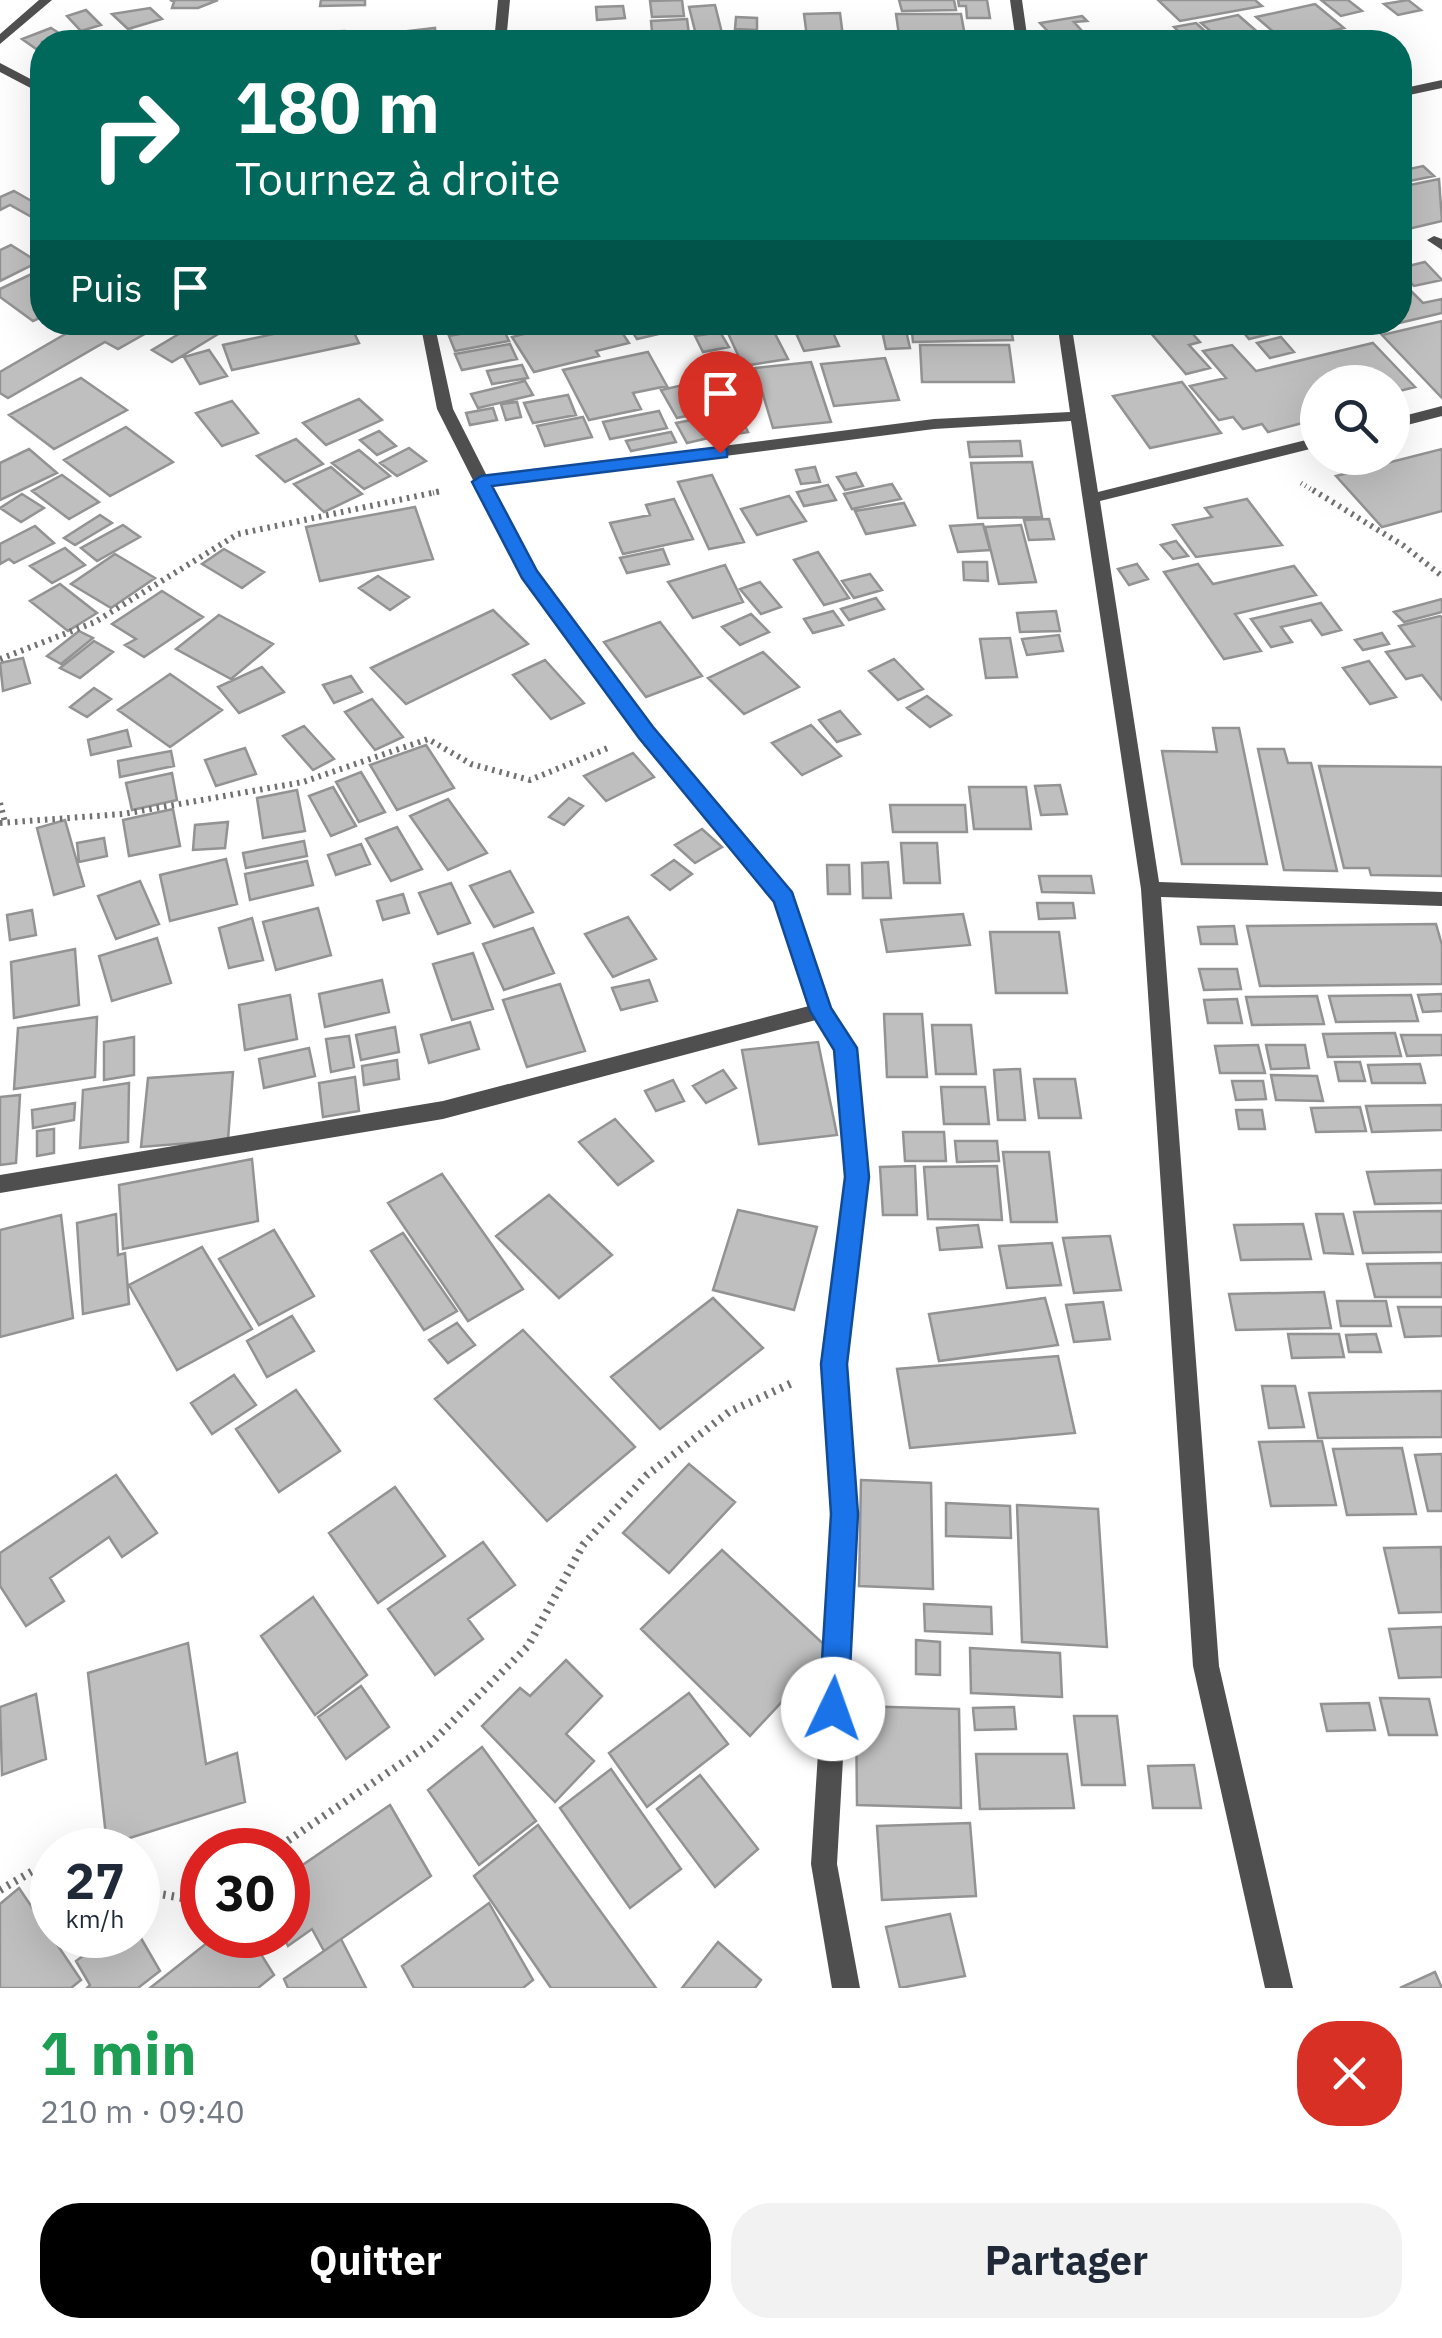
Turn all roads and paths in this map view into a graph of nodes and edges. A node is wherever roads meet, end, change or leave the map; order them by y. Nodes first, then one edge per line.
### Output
1 (46, 0) edge
2 (504, 0) edge
3 (1016, 0) edge
4 (501, 30) edge
5 (1020, 30) edge
6 (0, 40) edge
7 (0, 67) edge
8 (30, 83) edge
9 (1442, 84) edge
10 (1412, 90) edge
11 (430, 335) edge
12 (1066, 335) edge
13 (1442, 412) edge
14 (1078, 416) junction
15 (1410, 420) edge
16 (1300, 446) edge
17 (1258, 457) junction
18 (481, 482) junction
19 (1093, 498) junction
20 (1442, 576) edge
21 (0, 659) edge
22 (646, 732) junction
23 (0, 803) edge
24 (3, 822) edge
25 (1150, 889) junction
26 (1442, 899) edge
27 (821, 1011) junction
28 (0, 1184) edge
29 (834, 1364) junction
30 (306, 1828) edge
31 (30, 1874) edge
32 (0, 1890) edge
33 (846, 1988) edge
34 (1279, 1988) edge

1 - 6 street
2 - 4 street
3 - 5 street
7 - 8 street
9 - 10 street
11 - 18 street
12 - 14 street
13 - 15 street
14 - 18 street
14 - 19 street
16 - 17 street
17 - 19 street
17 - 20 path
18 - 21 path
18 - 22 street
19 - 25 street
22 - 24 path
22 - 27 street
23 - 24 path
25 - 26 street
25 - 34 street
27 - 28 street
27 - 29 street
29 - 30 path
29 - 33 street
31 - 32 path

